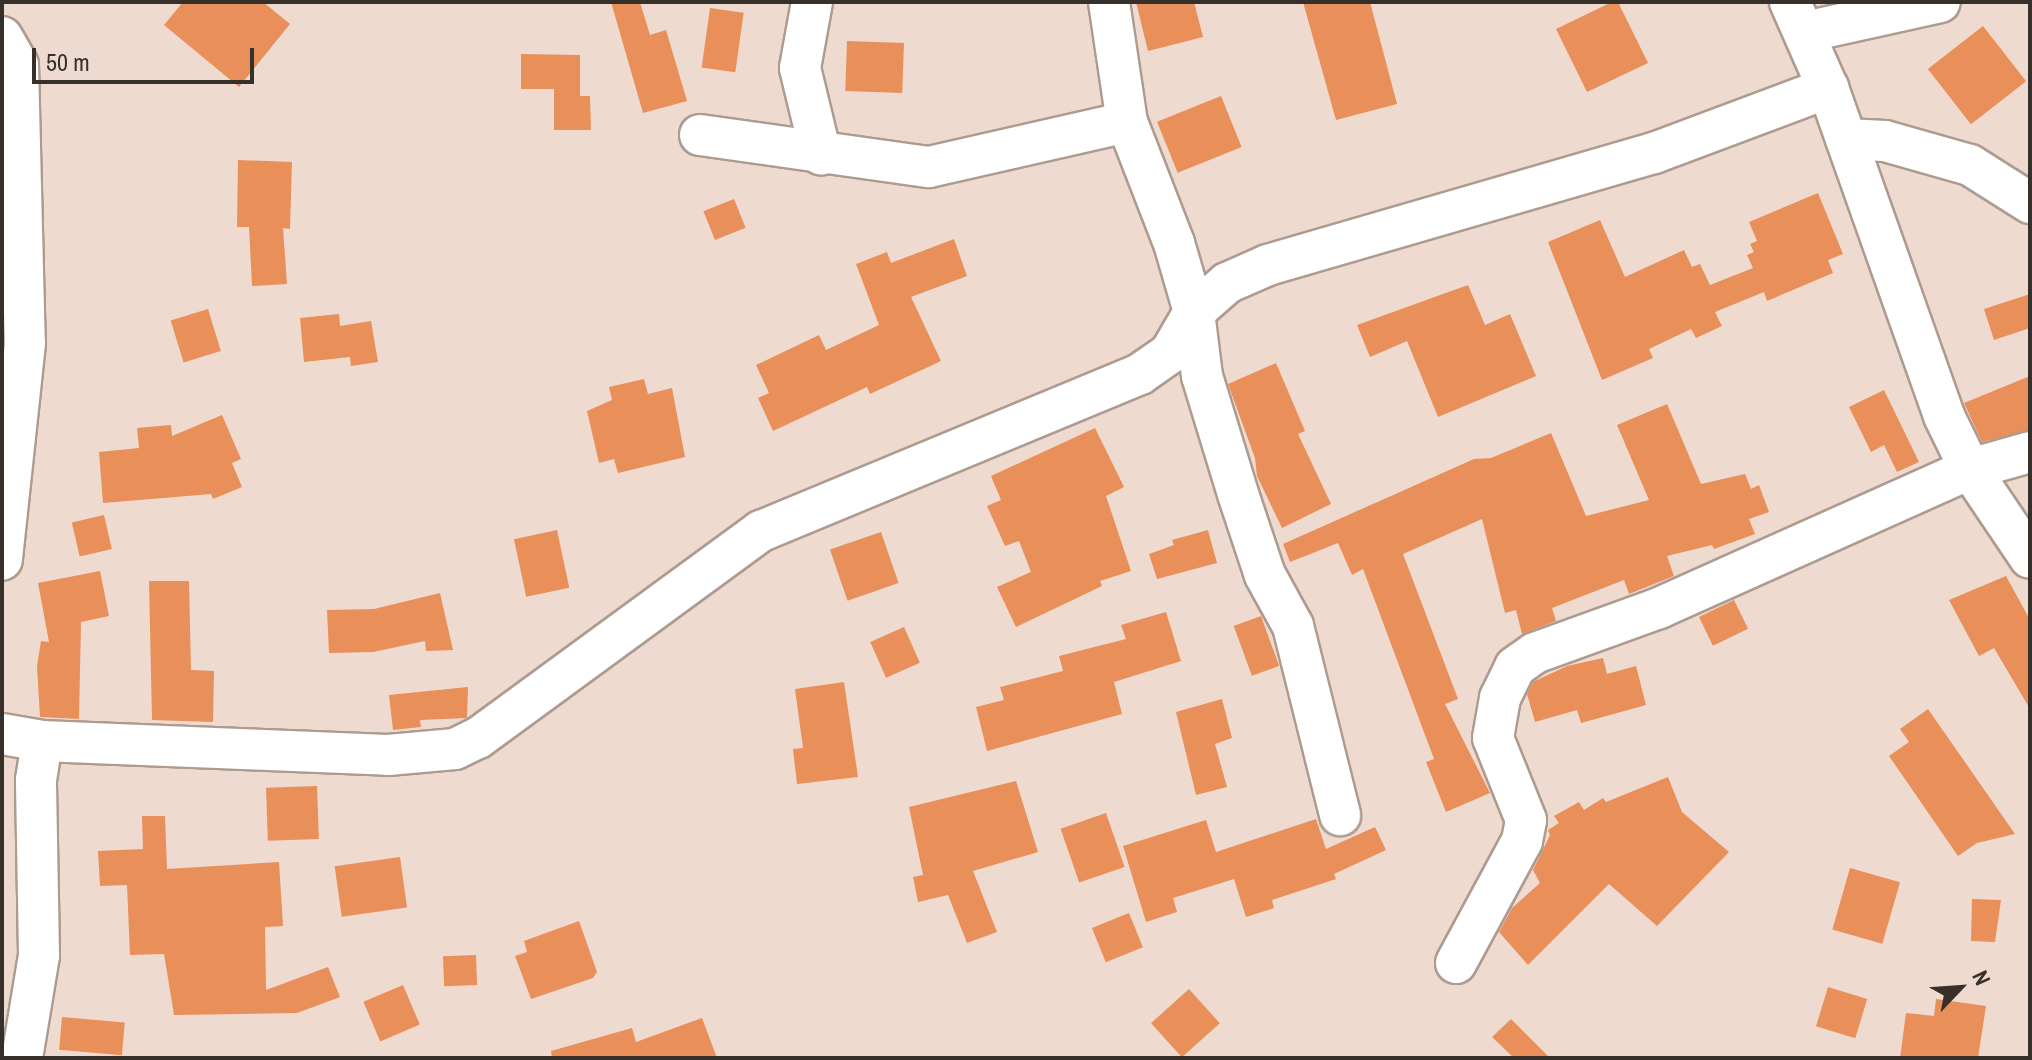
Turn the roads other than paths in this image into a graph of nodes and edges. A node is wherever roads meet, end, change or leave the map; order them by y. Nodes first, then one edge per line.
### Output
1 (812, 2) edge
2 (1109, 2) edge
3 (1940, 2) edge
4 (1798, 17) edge
5 (2, 37) edge
6 (1828, 88) junction
7 (1127, 122) junction
8 (700, 135) dead end
9 (1846, 139) junction
10 (821, 155) junction
11 (2030, 203) edge
12 (1194, 312) junction
13 (2030, 452) edge
14 (1970, 469) junction
15 (2030, 558) edge
16 (2, 560) edge
17 (2, 734) edge
18 (42, 741) junction
19 (1340, 815) dead end
20 (1456, 963) dead end
21 (22, 1058) edge

1 - 10 street
2 - 7 street
3 - 4 street
4 - 6 street
5 - 16 street
6 - 9 street
6 - 12 street
7 - 10 street
7 - 12 street
8 - 10 street
9 - 11 street
9 - 14 street
12 - 18 street
12 - 19 street
13 - 14 street
14 - 15 street
14 - 20 street
17 - 18 street
18 - 21 street

